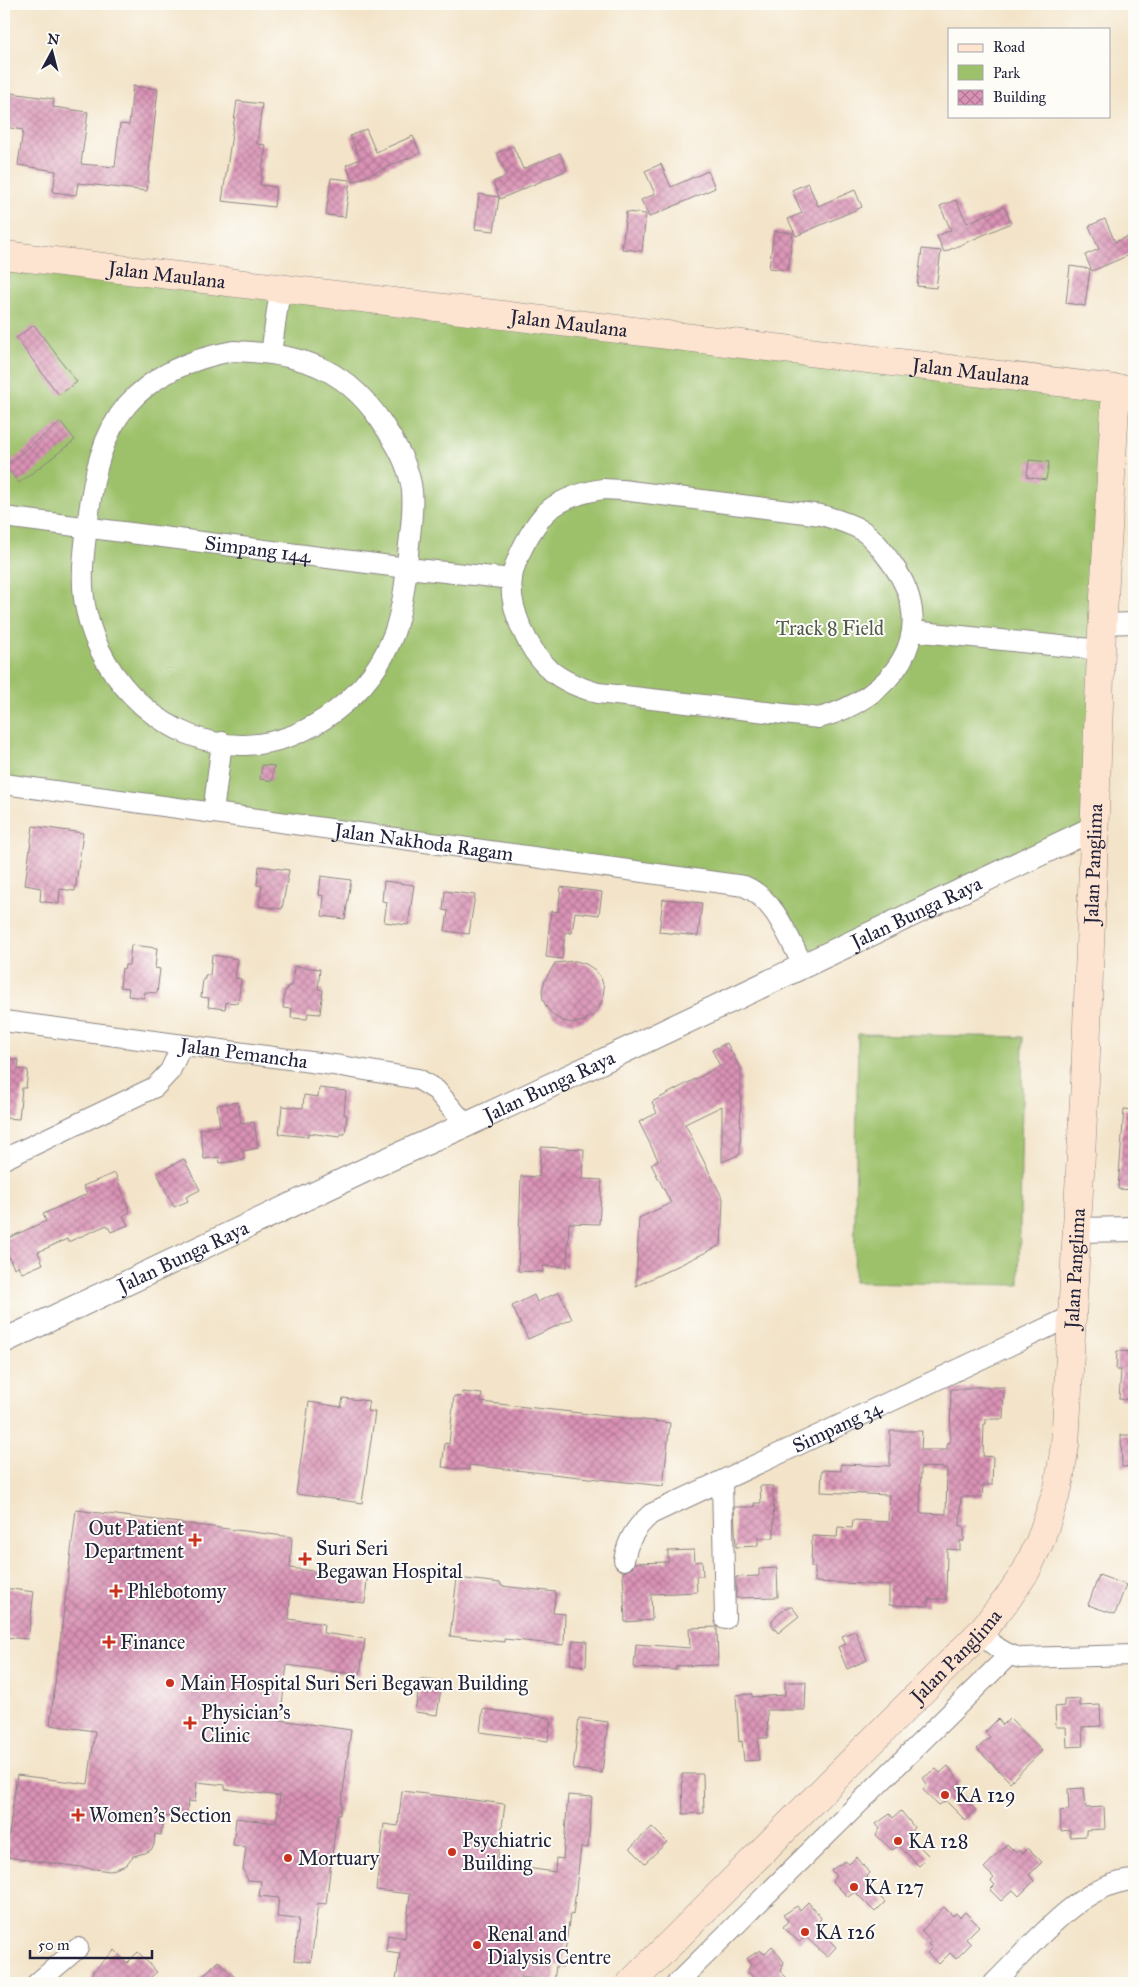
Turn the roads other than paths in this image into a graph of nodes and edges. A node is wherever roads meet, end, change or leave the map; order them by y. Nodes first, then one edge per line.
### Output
1 (4, 254) edge
2 (280, 288) junction
3 (270, 354) junction
4 (1125, 389) edge
5 (4, 517) edge
6 (87, 528) junction
7 (407, 568) junction
8 (512, 579) junction
9 (1134, 623) edge
10 (1103, 624) junction
11 (912, 631) junction
12 (1101, 650) junction
13 (222, 742) junction
14 (4, 784) edge
15 (213, 813) junction
16 (1094, 828) junction
17 (803, 965) junction
18 (4, 1022) edge
19 (182, 1045) junction
20 (466, 1125) junction
21 (4, 1159) edge
22 (1134, 1229) edge
23 (1077, 1230) junction
24 (1072, 1316) junction
25 (4, 1342) edge
26 (722, 1481) junction
27 (624, 1560) dead end
28 (725, 1619) dead end
29 (980, 1633) junction
30 (1009, 1655) junction
31 (1134, 1655) edge
32 (1134, 1880) edge
33 (78, 1948) dead end
34 (661, 1953) junction
35 (680, 1980) edge
36 (37, 1983) edge
37 (631, 1983) edge
38 (994, 1983) edge

1 - 2 main road, Jalan Maulana
2 - 3 street
2 - 4 main road, Jalan Maulana
3 - 6 street
3 - 7 street
4 - 10 main road, Jalan Panglima
5 - 6 street, Simpang 144
6 - 7 street, Simpang 144
6 - 13 street
7 - 8 street, Simpang 144
7 - 13 street
8 - 11 street
8 - 11 street
9 - 10 street
10 - 12 main road, Jalan Panglima
11 - 12 street
12 - 16 main road, Jalan Panglima
13 - 15 street
14 - 15 street, Jalan Nakhoda Ragam
15 - 17 street, Jalan Nakhoda Ragam
16 - 17 street, Jalan Bunga Raya
16 - 23 main road, Jalan Panglima
17 - 20 street, Jalan Bunga Raya
18 - 19 street, Jalan Pemancha
19 - 20 street, Jalan Pemancha
19 - 21 street
20 - 25 street, Jalan Bunga Raya
22 - 23 street
23 - 24 main road, Jalan Panglima
24 - 26 street, Simpang 34
24 - 29 main road, Jalan Panglima
26 - 27 street, Simpang 34
26 - 28 street
29 - 30 street
29 - 34 main road, Jalan Panglima
30 - 31 street
30 - 35 street
32 - 38 street
33 - 36 street
34 - 35 street
34 - 37 main road, Jalan Panglima

